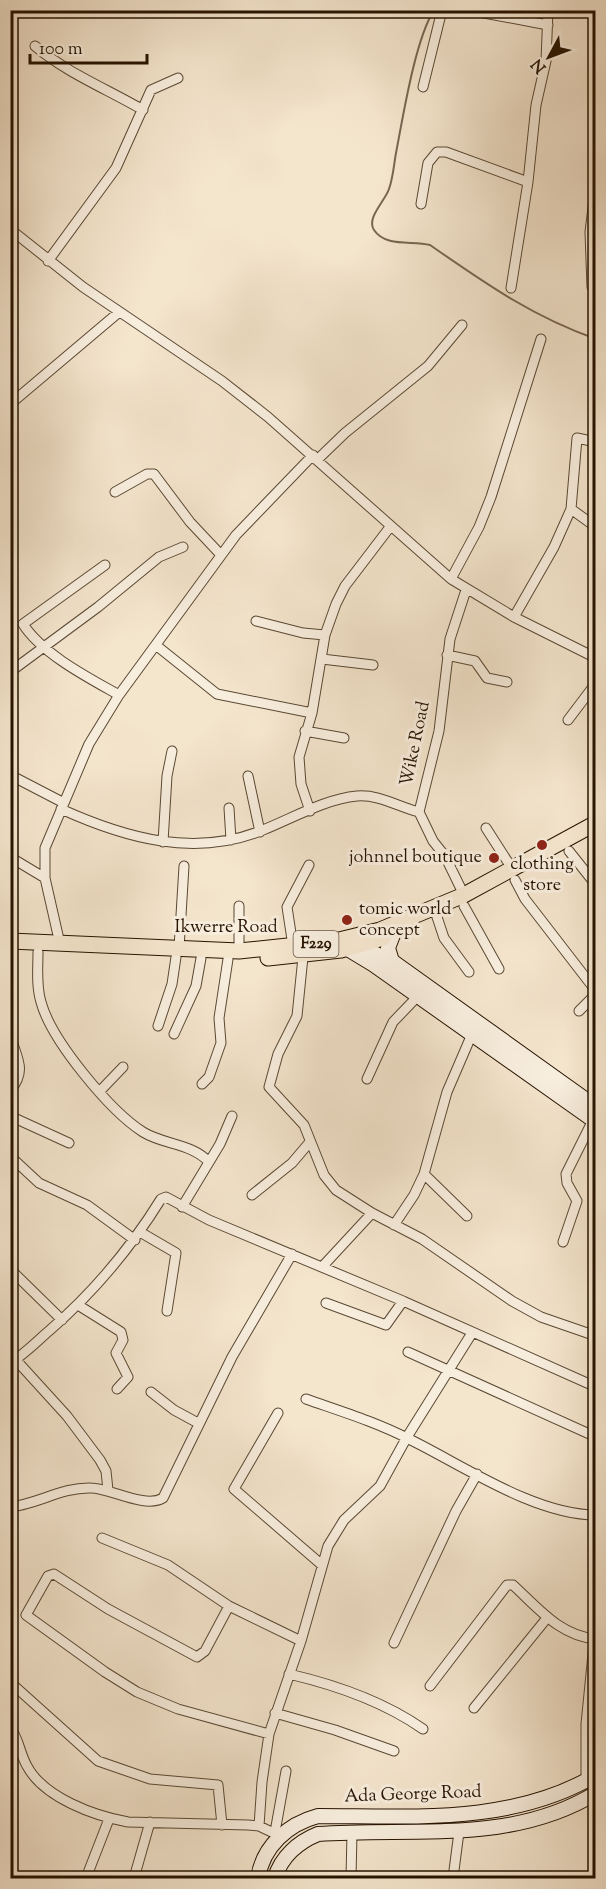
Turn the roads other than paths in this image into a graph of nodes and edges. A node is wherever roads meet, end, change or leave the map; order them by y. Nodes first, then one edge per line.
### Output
1 (442, 10) edge
2 (468, 10) edge
3 (548, 10) edge
4 (548, 25) junction
5 (36, 46) dead end
6 (178, 78) dead end
7 (423, 87) dead end
8 (143, 110) junction
9 (528, 182) junction
10 (596, 183) edge
11 (421, 204) dead end
12 (10, 229) edge
13 (48, 261) junction
14 (511, 288) dead end
15 (596, 291) edge
16 (118, 313) junction
17 (462, 325) dead end
18 (541, 339) dead end
19 (10, 396) edge
20 (596, 442) edge
21 (315, 457) junction
22 (115, 492) dead end
23 (571, 508) junction
24 (390, 526) junction
25 (596, 527) edge
26 (183, 547) dead end
27 (221, 555) junction
28 (105, 565) dead end
29 (451, 579) junction
30 (466, 590) junction
31 (514, 617) junction
32 (256, 621) dead end
33 (325, 635) junction
34 (45, 646) junction
35 (157, 646) junction
36 (447, 655) junction
37 (596, 658) edge
38 (322, 659) junction
39 (373, 665) dead end
40 (10, 672) edge
41 (507, 682) dead end
42 (596, 683) edge
43 (119, 695) junction
44 (312, 713) junction
45 (568, 720) dead end
46 (305, 731) junction
47 (344, 738) dead end
48 (172, 751) dead end
49 (10, 775) edge
50 (248, 776) dead end
51 (62, 806) junction
52 (230, 808) dead end
53 (310, 811) junction
54 (418, 812) junction
55 (596, 823) edge
56 (486, 828) dead end
57 (260, 832) junction
58 (596, 835) edge
59 (231, 840) junction
60 (163, 842) junction
61 (568, 851) junction
62 (10, 857) edge
63 (309, 865) dead end
64 (184, 866) dead end
65 (514, 875) junction
66 (45, 878) junction
67 (596, 885) edge
68 (464, 901) junction
69 (239, 906) dead end
70 (437, 917) junction
71 (386, 932) junction
72 (10, 941) edge
73 (60, 944) junction
74 (356, 944) junction
75 (10, 950) edge
76 (298, 951) junction
77 (38, 952) junction
78 (177, 952) junction
79 (234, 955) junction
80 (201, 957) junction
81 (392, 961) junction
82 (374, 965) junction
83 (499, 969) dead end
84 (469, 972) dead end
85 (596, 992) edge
86 (417, 997) junction
87 (579, 1011) dead end
88 (158, 1026) dead end
89 (174, 1034) dead end
90 (472, 1034) junction
91 (10, 1035) edge
92 (123, 1067) dead end
93 (368, 1079) dead end
94 (202, 1084) dead end
95 (10, 1091) edge
96 (100, 1091) junction
97 (10, 1116) edge
98 (232, 1116) dead end
99 (595, 1116) edge
100 (69, 1143) dead end
101 (309, 1143) junction
102 (10, 1156) edge
103 (210, 1162) junction
104 (424, 1174) junction
105 (252, 1195) dead end
106 (182, 1206) junction
107 (372, 1213) junction
108 (467, 1216) dead end
109 (394, 1224) junction
110 (138, 1236) junction
111 (563, 1242) dead end
112 (292, 1254) junction
113 (322, 1267) junction
114 (10, 1269) edge
115 (403, 1301) junction
116 (326, 1303) dead end
117 (78, 1305) junction
118 (167, 1311) dead end
119 (62, 1320) junction
120 (472, 1333) junction
121 (596, 1336) edge
122 (408, 1352) dead end
123 (13, 1361) edge
124 (448, 1373) junction
125 (596, 1387) edge
126 (117, 1389) dead end
127 (151, 1392) dead end
128 (306, 1399) dead end
129 (278, 1413) dead end
130 (198, 1423) junction
131 (407, 1437) junction
132 (596, 1437) edge
133 (477, 1474) junction
134 (108, 1490) junction
135 (10, 1507) edge
136 (596, 1515) edge
137 (102, 1538) dead end
138 (322, 1566) junction
139 (229, 1606) junction
140 (547, 1618) junction
141 (596, 1624) edge
142 (595, 1639) edge
143 (301, 1641) junction
144 (394, 1643) dead end
145 (289, 1674) junction
146 (10, 1682) edge
147 (430, 1686) dead end
148 (474, 1708) dead end
149 (275, 1713) junction
150 (10, 1727) edge
151 (423, 1729) dead end
152 (269, 1734) junction
153 (394, 1751) dead end
154 (286, 1771) dead end
155 (591, 1778) edge
156 (594, 1797) edge
157 (109, 1819) junction
158 (150, 1822) junction
159 (222, 1825) junction
160 (260, 1826) junction
161 (459, 1832) junction
162 (352, 1833) junction
163 (277, 1834) junction
164 (86, 1878) edge
165 (135, 1878) edge
166 (258, 1878) edge
167 (275, 1878) edge
168 (351, 1878) edge
169 (453, 1878) edge

1 - 7 street
2 - 4 street
3 - 4 street
4 - 9 street
5 - 8 street
6 - 8 street
8 - 13 street
9 - 11 street
9 - 14 street
10 - 15 street
12 - 13 street
13 - 16 street
16 - 19 street
16 - 21 street
17 - 21 street
18 - 29 street
20 - 23 street
21 - 24 street
21 - 27 street
22 - 27 street
23 - 25 street
23 - 31 street
24 - 29 street
24 - 33 street
26 - 34 street
27 - 35 street
28 - 34 street
29 - 30 street
30 - 31 street
30 - 36 street, Wike Road
31 - 37 street
32 - 33 street
33 - 38 street
34 - 40 street
34 - 43 street
35 - 43 street
35 - 44 street
36 - 41 street
36 - 54 street, Wike Road
38 - 39 street
38 - 44 street
42 - 45 street
43 - 51 street
44 - 46 street
46 - 47 street
46 - 53 street
48 - 60 street
49 - 51 street
50 - 57 street
51 - 60 street
51 - 66 street
52 - 59 street
53 - 54 street
53 - 57 street
54 - 68 street, Wike Road
55 - 65 main road, Ikwerre Road / F229
56 - 65 street
57 - 59 street
58 - 61 main road, Ikwerre Road / F229
59 - 60 street
61 - 65 main road, Ikwerre Road / F229
61 - 67 street
62 - 66 street
63 - 76 street
64 - 78 street
65 - 68 main road, Ikwerre Road / F229
65 - 85 street
66 - 73 street
68 - 70 main road, Ikwerre Road / F229
68 - 71 main road, Ikwerre Road / F229
68 - 83 street, Wike Road
69 - 79 street
70 - 71 main road, Ikwerre Road / F229
70 - 84 street
71 - 74 main road, Ikwerre Road / F229
71 - 81 main road
72 - 73 main road, Ikwerre Road / F229
73 - 78 main road, Ikwerre Road / F229
74 - 76 main road, Ikwerre Road / F229
74 - 81 main road
74 - 82 main road
74 - 82 main road
75 - 77 main road, Ikwerre Road / F229
76 - 79 main road, Ikwerre Road / F229
76 - 101 street
77 - 78 main road, Ikwerre Road / F229
77 - 96 street
78 - 79 main road, Ikwerre Road / F229
78 - 80 main road, Ikwerre Road / F229
78 - 88 street
79 - 80 main road, Ikwerre Road / F229
79 - 94 street
80 - 89 street
81 - 99 main road
82 - 86 main road
85 - 87 street
86 - 90 main road
86 - 93 street
90 - 99 main road
90 - 104 street
91 - 95 street
92 - 96 street
96 - 103 street
97 - 100 street
98 - 103 street
99 - 111 street
101 - 105 street
101 - 107 street
102 - 110 street
103 - 106 street
104 - 108 street
104 - 109 street
106 - 110 street
106 - 112 street
107 - 109 street
107 - 113 street
109 - 121 street
110 - 117 street
110 - 118 street
112 - 113 street
112 - 130 street
113 - 115 street
114 - 119 street
115 - 116 street
115 - 120 street
117 - 119 street
117 - 126 street
119 - 123 street
120 - 124 street
120 - 125 street
122 - 124 street
123 - 134 street
124 - 131 street
124 - 132 street
127 - 130 street
128 - 131 street
129 - 138 street
130 - 134 street
131 - 133 street
131 - 138 street
133 - 136 street
133 - 144 street
134 - 135 street
137 - 139 street
138 - 143 street
139 - 143 street
139 - 152 street
140 - 142 street
140 - 147 street
140 - 148 street
141 - 142 street
142 - 155 street
143 - 145 street
145 - 149 street
145 - 151 street
146 - 159 street
149 - 152 street
149 - 153 street
150 - 157 street
152 - 160 street
154 - 163 street
155 - 163 main road, Ada George Road
156 - 161 main road, Ada George Road
157 - 158 street
157 - 164 street
158 - 159 street
158 - 165 street
159 - 160 street
160 - 163 street
161 - 162 main road, Ada George Road
161 - 169 street
162 - 167 main road, Ada George Road
162 - 168 street
163 - 166 main road, Ada George Road

